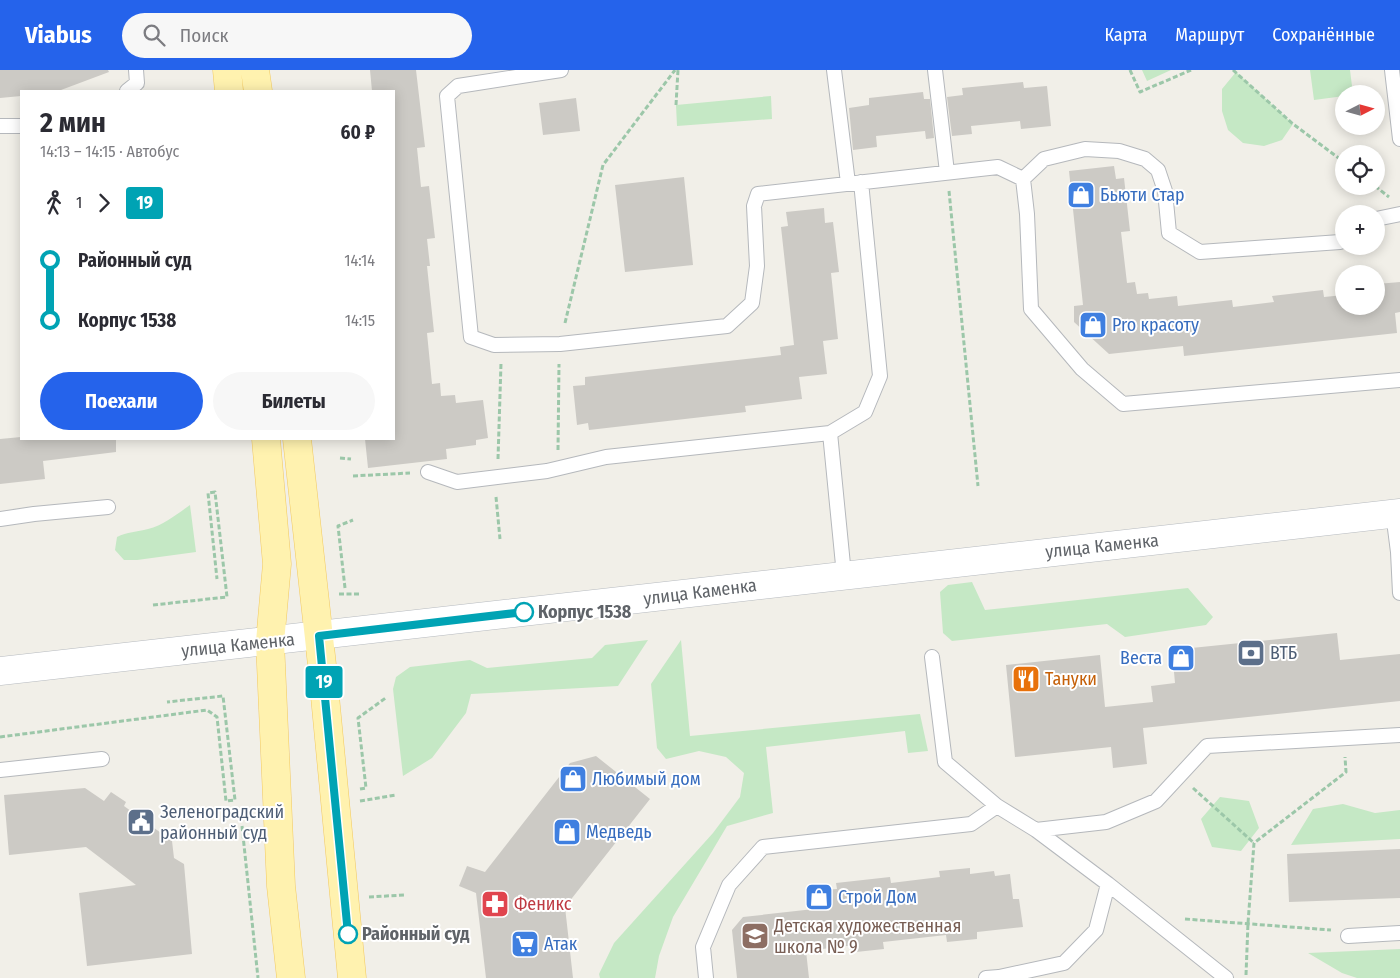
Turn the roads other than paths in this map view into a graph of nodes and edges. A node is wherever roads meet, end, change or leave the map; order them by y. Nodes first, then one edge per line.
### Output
1 (227, 70) edge
2 (255, 70) edge
3 (561, 70) edge
4 (834, 70) edge
5 (935, 70) edge
6 (1392, 70) edge
7 (229, 90) edge
8 (258, 90) edge
9 (0, 126) edge
10 (20, 126) edge
11 (1400, 139) edge
12 (947, 172) junction
13 (1022, 179) junction
14 (855, 183) junction
15 (1400, 214) edge
16 (1385, 217) edge
17 (1335, 242) edge
18 (1400, 380) edge
19 (830, 434) junction
20 (266, 440) edge
21 (297, 440) edge
22 (428, 472) dead end
23 (108, 507) dead end
24 (1396, 513) edge
25 (0, 519) edge
26 (844, 575) junction
27 (1400, 593) edge
28 (319, 636) junction
29 (270, 642) junction
30 (932, 657) dead end
31 (0, 671) edge
32 (1400, 735) edge
33 (102, 759) dead end
34 (0, 770) edge
35 (997, 806) junction
36 (1036, 830) junction
37 (1108, 884) junction
38 (1400, 934) edge
39 (1348, 936) road end
40 (292, 978) edge
41 (352, 978) edge
42 (706, 978) edge
43 (986, 978) edge
44 (1226, 978) edge

1 - 7 main road
2 - 8 main road
3 - 14 lane
4 - 14 lane
5 - 12 lane
6 - 11 lane
9 - 10 lane
12 - 13 lane
12 - 14 lane
13 - 17 lane
13 - 18 lane
14 - 19 lane
15 - 16 lane
19 - 22 lane
19 - 26 lane
20 - 29 main road
21 - 28 main road
23 - 25 lane
24 - 26 main road, улица Каменка
24 - 27 lane
26 - 28 main road, улица Каменка
28 - 29 main road, улица Каменка
28 - 41 main road
29 - 31 main road, улица Каменка
29 - 40 main road
30 - 35 lane
32 - 36 lane
33 - 34 lane
35 - 36 lane
35 - 42 lane
36 - 37 lane
37 - 43 lane
37 - 44 lane
38 - 39 lane

